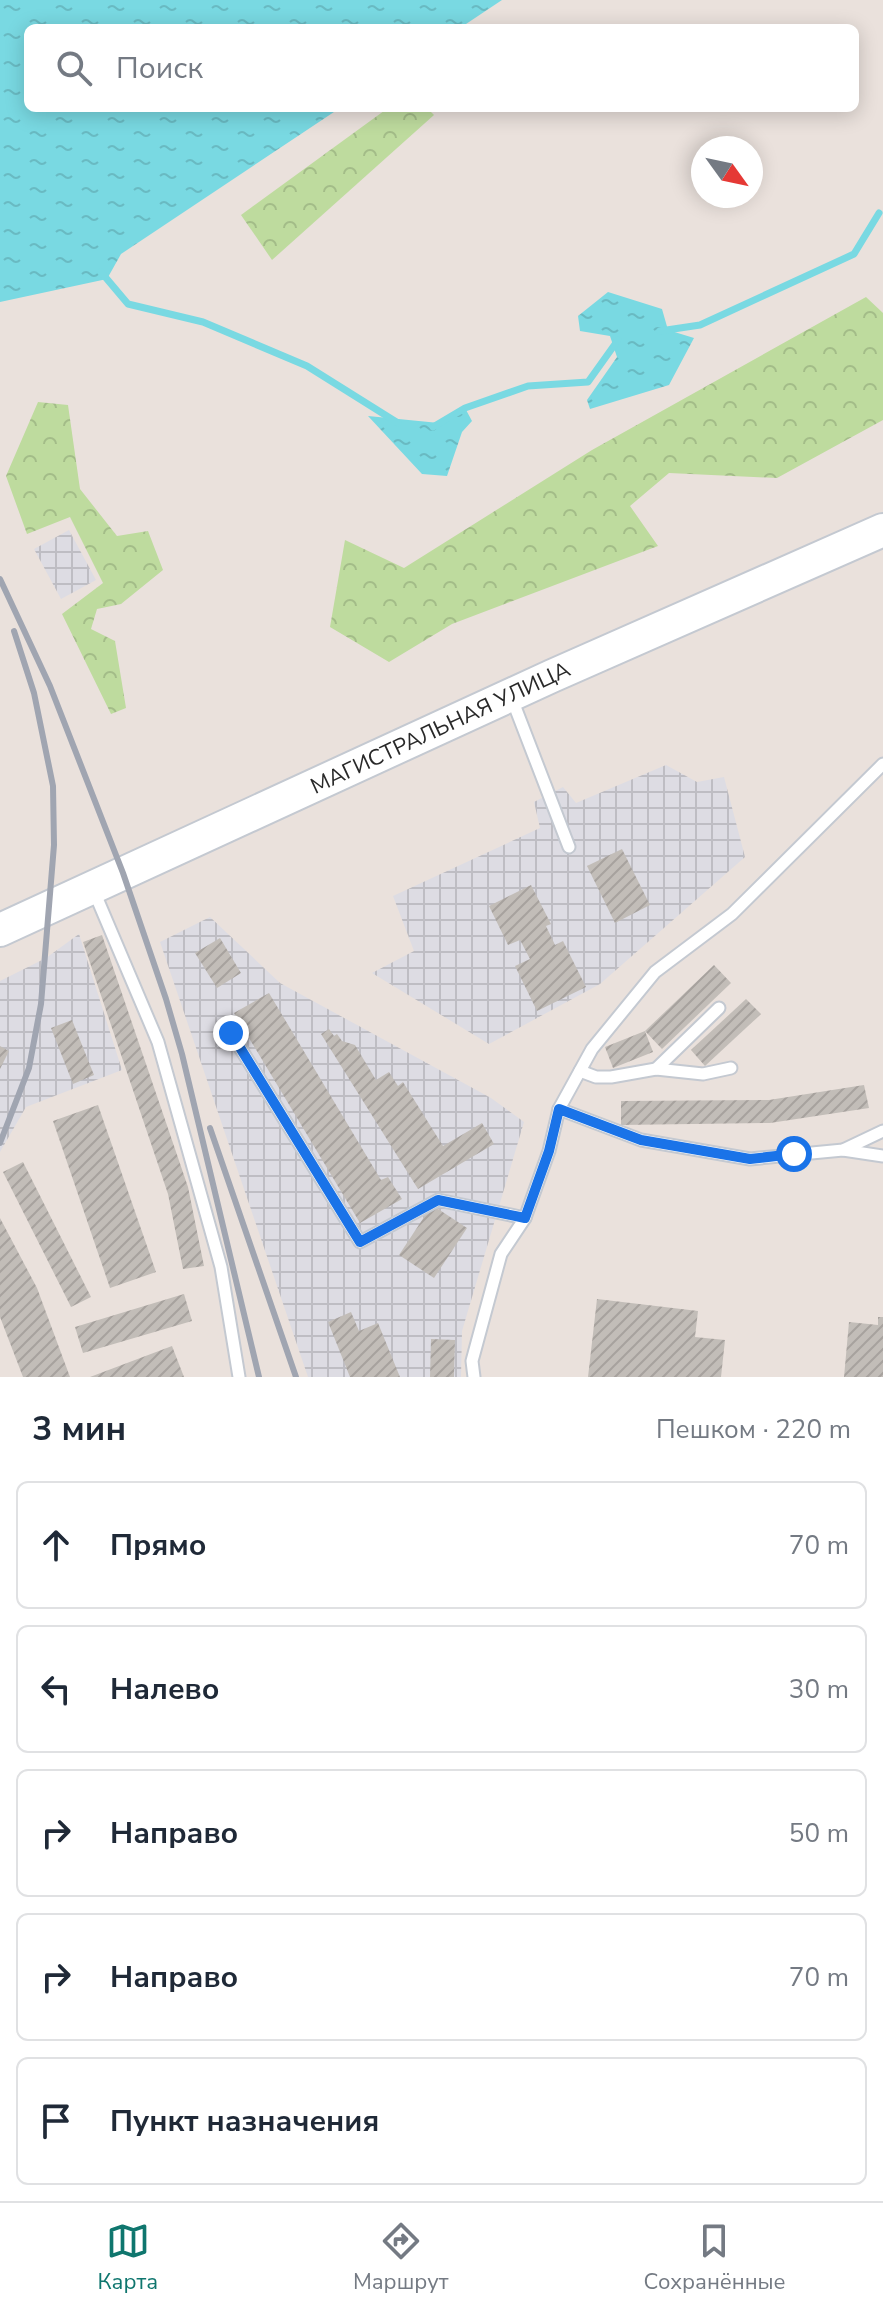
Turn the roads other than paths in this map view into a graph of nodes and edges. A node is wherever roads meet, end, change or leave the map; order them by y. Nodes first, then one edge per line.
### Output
1 (883, 530) edge
2 (510, 695) junction
3 (883, 764) edge
4 (569, 847) dead end
5 (92, 886) junction
6 (0, 930) edge
7 (719, 1008) dead end
8 (231, 1033) dead end
9 (731, 1068) dead end
10 (656, 1069) junction
11 (580, 1071) junction
12 (559, 1109) junction
13 (883, 1131) edge
14 (843, 1150) junction
15 (883, 1156) edge
16 (525, 1218) junction
17 (239, 1377) edge
18 (474, 1377) edge

1 - 2 main road, МАГИСТРАЛЬНАЯ УЛИЦА
2 - 4 lane
2 - 5 main road, МАГИСТРАЛЬНАЯ УЛИЦА
3 - 11 lane
5 - 6 main road, МАГИСТРАЛЬНАЯ УЛИЦА
5 - 17 lane
7 - 10 lane
8 - 16 lane
9 - 10 lane
10 - 11 lane
11 - 12 lane
12 - 14 lane
12 - 16 lane
13 - 14 lane
14 - 15 lane
16 - 18 lane

